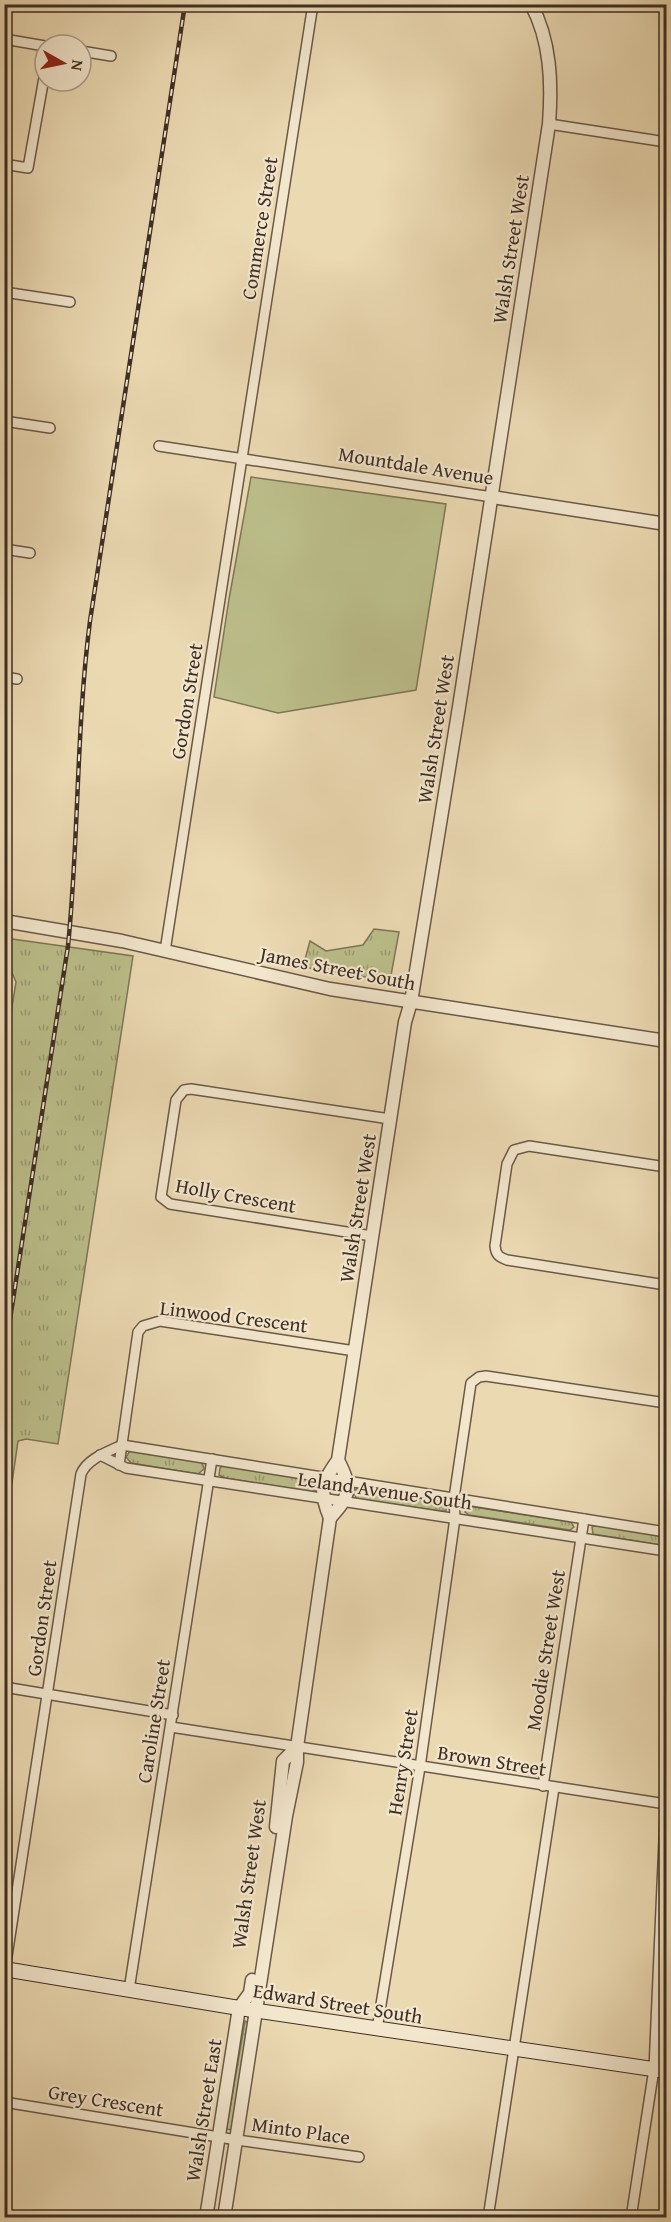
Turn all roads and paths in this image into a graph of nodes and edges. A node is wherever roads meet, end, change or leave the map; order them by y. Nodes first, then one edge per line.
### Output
1 (313, 4) edge
2 (531, 4) edge
3 (4, 39) edge
4 (33, 44) edge
5 (93, 53) edge
6 (111, 56) dead end
7 (41, 93) edge
8 (549, 124) junction
9 (666, 142) edge
10 (4, 164) edge
11 (4, 292) edge
12 (70, 302) dead end
13 (4, 421) edge
14 (50, 428) dead end
15 (159, 446) dead end
16 (243, 458) junction
17 (492, 497) junction
18 (666, 524) edge
19 (4, 549) edge
20 (30, 553) dead end
21 (4, 677) edge
22 (17, 679) dead end
23 (4, 921) edge
24 (165, 951) junction
25 (411, 1002) junction
26 (666, 1041) edge
27 (390, 1119) junction
28 (666, 1167) edge
29 (372, 1236) junction
30 (666, 1285) edge
31 (355, 1351) junction
32 (666, 1403) edge
33 (122, 1445) junction
34 (100, 1455) junction
35 (212, 1459) junction
36 (338, 1460) junction
37 (119, 1465) junction
38 (326, 1477) junction
39 (209, 1480) junction
40 (348, 1481) junction
41 (454, 1498) junction
42 (322, 1499) junction
43 (345, 1502) junction
44 (330, 1518) junction
45 (455, 1518) junction
46 (584, 1519) junction
47 (666, 1532) edge
48 (581, 1537) junction
49 (666, 1551) edge
50 (4, 1686) edge
51 (48, 1693) junction
52 (172, 1715) junction
53 (171, 1727) junction
54 (297, 1748) junction
55 (420, 1767) junction
56 (543, 1786) junction
57 (554, 1788) junction
58 (666, 1801) edge
59 (4, 1970) edge
60 (129, 1990) junction
61 (239, 2008) junction
62 (255, 2010) junction
63 (378, 2029) junction
64 (514, 2049) junction
65 (660, 2070) edge
66 (4, 2102) edge
67 (219, 2137) junction
68 (237, 2140) junction
69 (360, 2157) dead end
70 (206, 2217) edge
71 (224, 2217) edge
72 (488, 2217) edge
73 (631, 2217) edge

1 - 16 street, Commerce Street
2 - 8 street, Walsh Street West
3 - 4 street
5 - 6 street
7 - 10 street
8 - 9 street
8 - 17 street, Walsh Street West
11 - 12 street
13 - 14 street
15 - 16 street, Mountdale Avenue
16 - 17 street, Mountdale Avenue
16 - 24 street, Gordon Street
17 - 18 street, Mountdale Avenue
17 - 25 street, Walsh Street West
19 - 20 street
21 - 22 street
23 - 24 street, James Street South
24 - 25 street, James Street South
25 - 26 street, James Street South
25 - 27 street, Walsh Street West
27 - 29 street, Walsh Street West
27 - 29 street, Holly Crescent
28 - 30 street
29 - 31 street, Walsh Street West
31 - 33 street, Linwood Crescent
31 - 36 street, Walsh Street West
32 - 41 street, Henry Street
33 - 34 street
33 - 35 street, Leland Avenue South
33 - 37 street, Linwood Crescent
34 - 37 street, Leland Avenue South
34 - 51 street, Gordon Street
35 - 38 street, Leland Avenue South
35 - 39 street, Caroline Street
36 - 38 street, Walsh Street West
36 - 40 street
37 - 39 street, Leland Avenue South
38 - 40 street, Leland Avenue South
38 - 42 street, Walsh Street West
39 - 42 street, Leland Avenue South
39 - 52 street, Caroline Street
40 - 41 street, Leland Avenue South
40 - 43 street
41 - 45 street, Henry Street
41 - 46 street, Leland Avenue South
42 - 43 street, Leland Avenue South
42 - 44 street
43 - 44 street
43 - 45 street, Leland Avenue South
44 - 54 street, Walsh Street West
45 - 48 street, Leland Avenue South
45 - 55 street, Henry Street
46 - 47 street, Leland Avenue South
46 - 48 street, Moodie Street West
48 - 49 street, Leland Avenue South
48 - 56 street, Moodie Street West
50 - 51 street
51 - 52 street
51 - 59 street, Gordon Street
52 - 53 street, Caroline Street
53 - 54 street, Brown Street
53 - 60 street, Caroline Street
54 - 55 street, Brown Street
54 - 61 street, Walsh Street West
54 - 62 street, Walsh Street West
55 - 56 street, Brown Street
55 - 63 street, Henry Street
56 - 57 street, Brown Street
57 - 58 street, Brown Street
57 - 64 street
58 - 65 street
59 - 60 main road, Edward Street South
60 - 61 main road, Edward Street South
61 - 62 main road, Edward Street South
61 - 67 street, Walsh Street East
62 - 63 main road, Edward Street South
62 - 68 street, Walsh Street East
63 - 64 main road, Edward Street South
64 - 65 main road, Edward Street South
64 - 72 street
65 - 73 street
66 - 67 street, Grey Crescent
67 - 68 street, Grey Crescent
67 - 70 street, Walsh Street East
68 - 69 street, Minto Place
68 - 71 street, Walsh Street East

